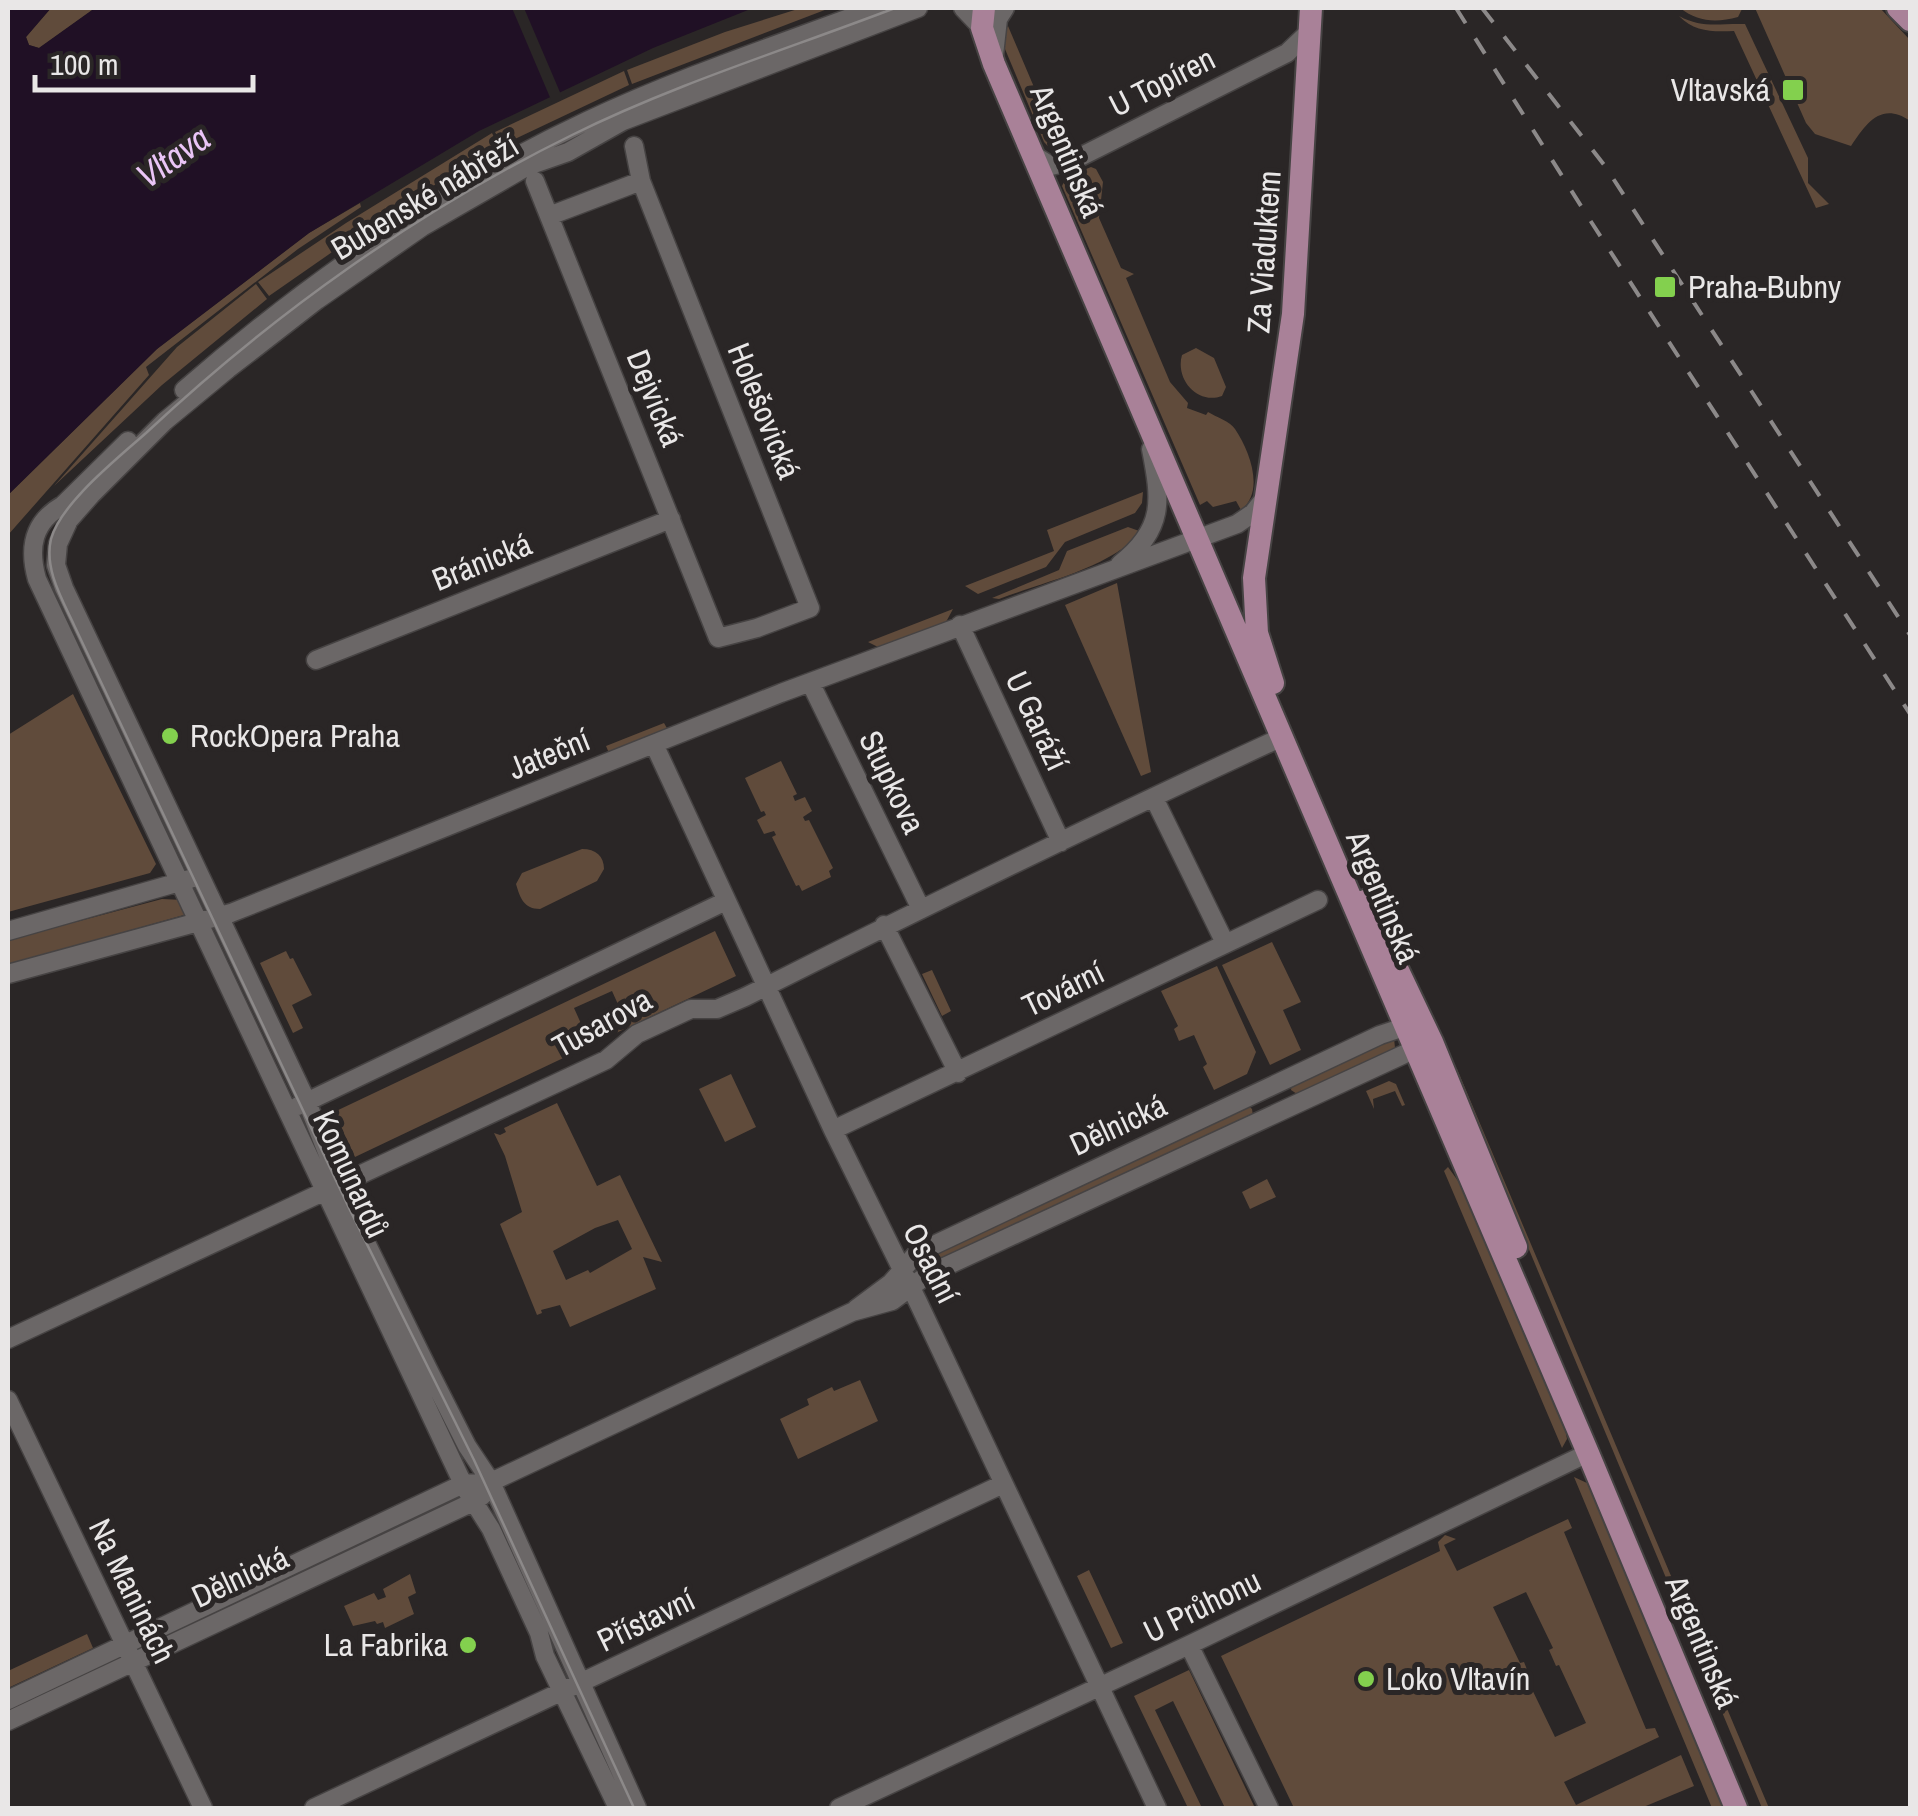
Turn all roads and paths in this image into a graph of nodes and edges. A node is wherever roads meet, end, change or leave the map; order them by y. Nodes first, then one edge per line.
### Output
1 (876, 8) edge
2 (918, 8) edge
3 (963, 8) edge
4 (1004, 8) edge
5 (1898, 8) edge
6 (983, 18) edge
7 (1311, 19) edge
8 (1910, 20) edge
9 (994, 64) junction
10 (634, 146) dead end
11 (1035, 156) junction
12 (535, 181) dead end
13 (641, 181) junction
14 (550, 216) junction
15 (1144, 416) junction
16 (1264, 500) junction
17 (671, 519) junction
18 (1196, 540) junction
19 (33, 564) joint
20 (56, 564) joint
21 (1108, 572) junction
22 (960, 626) junction
23 (718, 638) joint
24 (316, 660) dead end
25 (810, 684) junction
26 (1280, 738) junction
27 (654, 744) junction
28 (1154, 798) junction
29 (1061, 842) junction
30 (201, 876) junction
31 (180, 882) junction
32 (1318, 900) dead end
33 (726, 901) junction
34 (920, 907) junction
35 (219, 915) junction
36 (198, 920) junction
37 (884, 925) junction
38 (8, 931) edge
39 (1225, 943) junction
40 (8, 974) edge
41 (768, 985) junction
42 (1419, 1037) junction
43 (958, 1073) junction
44 (1274, 1085) junction
45 (307, 1102) junction
46 (1285, 1108) junction
47 (288, 1111) junction
48 (833, 1130) junction
49 (333, 1186) junction
50 (901, 1270) junction
51 (910, 1288) junction
52 (852, 1312) junction
53 (8, 1339) edge
54 (8, 1400) edge
55 (1588, 1453) junction
56 (491, 1482) junction
57 (463, 1484) junction
58 (1004, 1484) junction
59 (473, 1502) junction
60 (1189, 1645) junction
61 (129, 1652) junction
62 (583, 1684) junction
63 (1100, 1687) junction
64 (563, 1693) junction
65 (8, 1700) edge
66 (8, 1721) edge
67 (203, 1808) edge
68 (314, 1808) edge
69 (618, 1808) edge
70 (637, 1808) edge
71 (839, 1808) edge
72 (1157, 1808) edge
73 (1269, 1808) edge
74 (1736, 1808) edge
75 (1752, 1808) edge

1 - 19 street, Bubenské nábřeží
2 - 20 street, Bubenské nábřeží
3 - 6 street
4 - 9 street
5 - 8 main road
6 - 9 main road, Argentinská
7 - 11 street, U Topíren
7 - 16 main road, Za Viaduktem
9 - 11 main road, Argentinská
10 - 13 street, Holešovická
11 - 15 main road, Argentinská
12 - 14 street, Dejvická
13 - 14 street
13 - 23 street, Holešovická
14 - 17 street, Dejvická
15 - 18 main road, Argentinská
15 - 21 street, Jateční
16 - 18 street, Jateční
16 - 42 main road, Argentinská
17 - 23 street, Dejvická
17 - 24 street, Bránická
18 - 21 street, Jateční
18 - 26 main road, Argentinská
19 - 31 street, Komunardů
20 - 30 street, Komunardů
21 - 22 street, Jateční
22 - 25 street, Jateční
22 - 29 street, U Garáží
25 - 27 street, Jateční
25 - 34 street, Stupkova
26 - 28 street, Tusarova
26 - 42 main road, Argentinská
27 - 33 street, Osadní
27 - 35 street, Jateční
28 - 29 street, Tusarova
28 - 39 street
29 - 34 street, Tusarova
30 - 31 street
30 - 35 street, Komunardů
31 - 36 street, Komunardů
31 - 38 street
32 - 39 street, Tovární
33 - 41 street, Osadní
33 - 45 street, Tusarova
34 - 37 street, Tusarova
35 - 36 street, Jateční
35 - 45 street, Komunardů
36 - 40 street, Jateční
36 - 47 street, Komunardů
37 - 41 street, Tusarova
37 - 43 street
39 - 43 street, Tovární
41 - 48 street, Osadní
41 - 49 street, Tusarova
42 - 44 street, Dělnická
42 - 46 street, Dělnická
42 - 55 main road, Argentinská
42 - 75 main road, Argentinská
43 - 48 street, Tovární
44 - 46 street
44 - 50 street, Dělnická
45 - 47 street, Tusarova
45 - 49 street, Komunardů
46 - 51 street, Dělnická
47 - 49 street, Komunardů
48 - 50 street, Osadní
49 - 53 street, Tusarova
49 - 56 street, Komunardů
49 - 57 street, Komunardů
50 - 51 street, Osadní
50 - 52 street, Dělnická
51 - 52 street, Dělnická
51 - 58 street, Osadní
52 - 56 street, Dělnická
54 - 61 street, Na Maninách
55 - 60 street, U Průhonu
55 - 74 main road, Argentinská
56 - 57 street, Dělnická
56 - 59 street, Dělnická
56 - 62 street, Komunardů
57 - 59 street, Komunardů
57 - 61 street, Dělnická
58 - 62 street, Přístavní
58 - 63 street, Osadní
59 - 61 street, Dělnická
59 - 64 street, Komunardů
60 - 63 street, U Průhonu
60 - 73 street
61 - 65 street, Dělnická
61 - 66 street, Dělnická
61 - 67 street, Na Maninách
62 - 64 street, Přístavní
62 - 70 street, Komunardů
63 - 71 street, U Průhonu
63 - 72 street, Osadní
64 - 68 street, Přístavní
64 - 69 street, Komunardů

